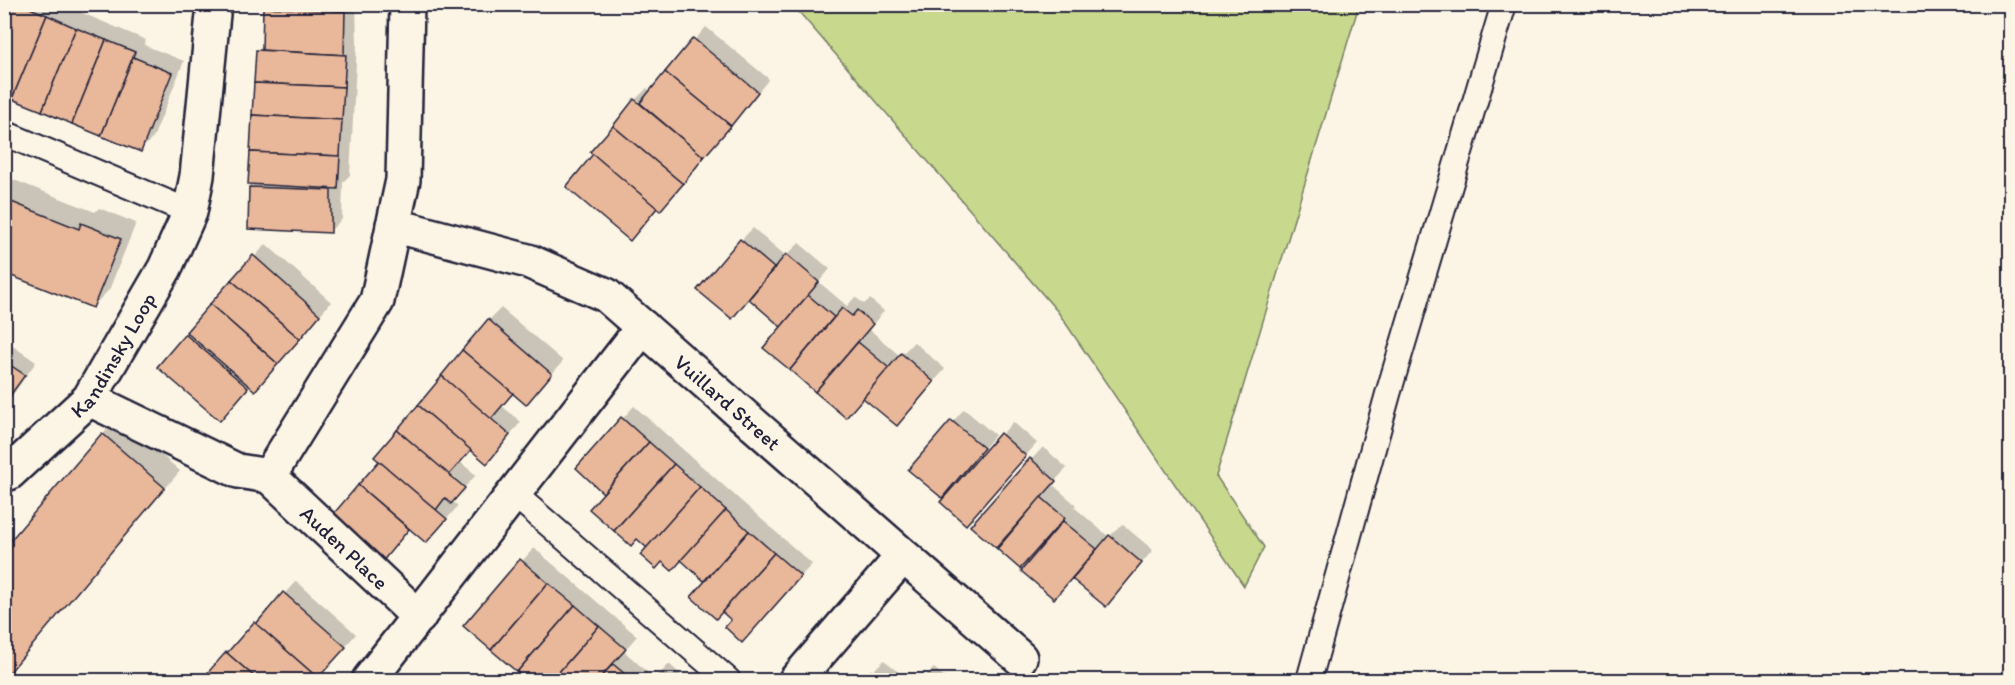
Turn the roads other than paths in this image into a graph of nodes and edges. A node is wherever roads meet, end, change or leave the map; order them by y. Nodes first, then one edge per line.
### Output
1 (214, 4) edge
2 (407, 4) edge
3 (1504, 4) edge
4 (4, 133) edge
5 (190, 212) junction
6 (393, 225) junction
7 (643, 327) junction
8 (89, 399) junction
9 (4, 473) edge
10 (269, 476) junction
11 (514, 494) junction
12 (903, 556) junction
13 (418, 617) junction
14 (1020, 658) dead end
15 (369, 681) edge
16 (728, 681) edge
17 (796, 681) edge
18 (1309, 681) edge

1 - 5 street, Kandinsky Loop
2 - 6 street
3 - 18 lane
4 - 5 lane
5 - 8 street, Kandinsky Loop
6 - 7 street, Vuillard Street
6 - 10 street
7 - 11 street
7 - 12 street, Vuillard Street
8 - 9 street, Kandinsky Loop
8 - 10 street
10 - 13 street, Auden Place
11 - 13 street
11 - 16 lane
12 - 14 street, Vuillard Street
12 - 17 street
13 - 15 street

